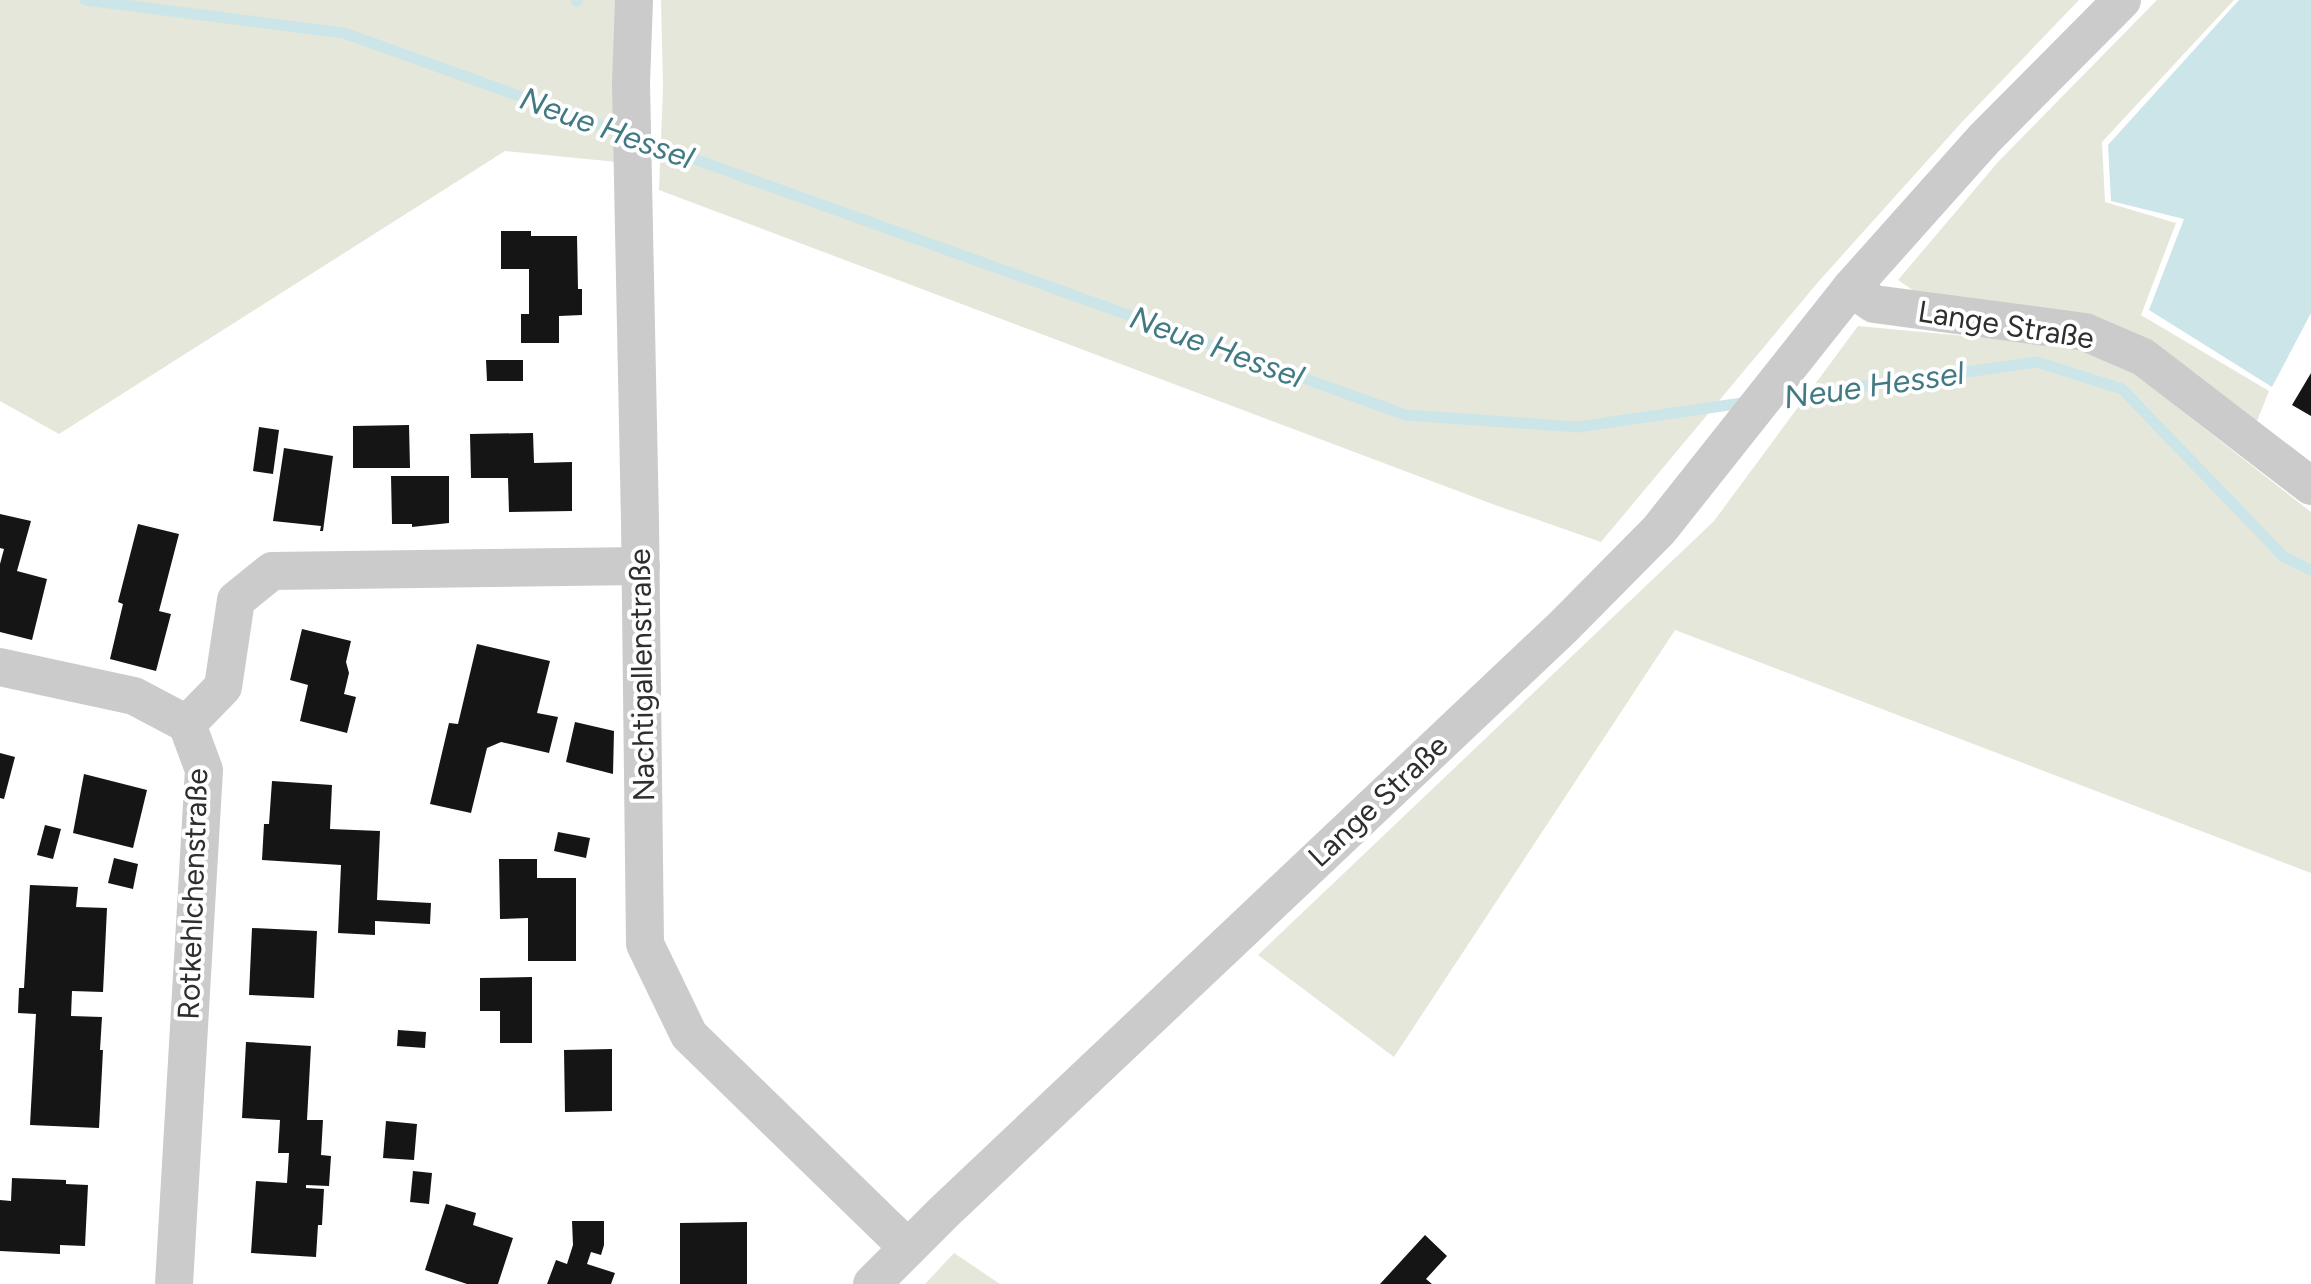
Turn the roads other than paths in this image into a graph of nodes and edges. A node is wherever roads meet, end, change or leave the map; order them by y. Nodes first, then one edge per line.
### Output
1 (634, 0) edge
2 (2122, 0) edge
3 (1851, 288) junction
4 (2311, 486) edge
5 (641, 566) junction
6 (0, 667) edge
7 (187, 724) junction
8 (908, 1248) junction
9 (174, 1284) edge
10 (872, 1284) edge

1 - 5 street, Nachtigallenstraße
2 - 3 street, Lange Straße
3 - 4 street, Lange Straße
3 - 8 street, Lange Straße
5 - 7 street, Rotkehlchenstraße
5 - 8 street, Nachtigallenstraße
6 - 7 street
7 - 9 street, Rotkehlchenstraße
8 - 10 street, Lange Straße

